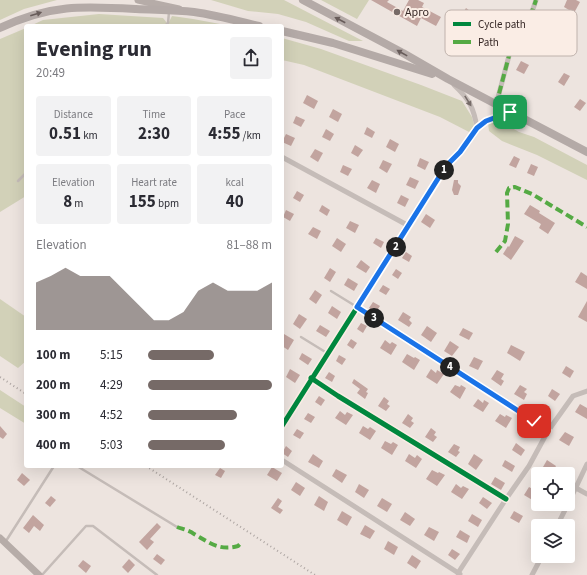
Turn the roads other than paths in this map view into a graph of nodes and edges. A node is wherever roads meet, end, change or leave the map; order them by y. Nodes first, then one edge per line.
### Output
1 (138, 0) edge
2 (303, 0) edge
3 (536, 0) edge
4 (532, 10) edge
5 (169, 11) junction
6 (194, 12) junction
7 (168, 24) edge
8 (250, 24) edge
9 (0, 28) edge
10 (284, 31) edge
11 (509, 56) edge
12 (448, 79) junction
13 (496, 105) junction
14 (510, 112) junction
15 (477, 128) junction
16 (587, 152) edge
17 (284, 158) edge
18 (24, 175) edge
19 (18, 181) dead end
20 (409, 226) junction
21 (331, 291) dead end
22 (357, 307) junction
23 (301, 338) dead end
24 (327, 353) junction
25 (311, 378) junction
26 (587, 391) edge
27 (284, 423) edge
28 (548, 431) junction
29 (284, 461) edge
30 (587, 464) edge
31 (53, 468) edge
32 (80, 468) edge
33 (576, 488) joint
34 (587, 494) edge
35 (506, 499) junction
36 (177, 527) dead end
37 (3, 540) edge
38 (538, 563) edge
39 (460, 574) edge
40 (40, 575) edge
41 (157, 575) edge
42 (532, 575) edge

1 - 6 main road
12 -> 2 main road
3 - 4 street
5 - 6 main road
5 - 7 lane
9 -> 5 main road
6 - 8 main road
10 - 12 main road
11 - 13 street
12 - 13 main road
12 -> 15 street
13 - 14 main road
14 - 15 street
14 - 16 main road
15 - 20 street
17 - 20 street
18 - 19 lane
20 - 22 street
21 - 22 lane
22 - 24 street
22 - 28 street
23 - 24 lane
24 - 25 street
25 - 27 street
25 - 35 street
26 - 28 street
28 - 35 street
29 - 39 street
30 - 33 street
31 - 37 lane
32 - 36 lane
33 - 34 street
35 - 39 street
37 - 40 main road
38 - 42 street
40 - 41 lane

